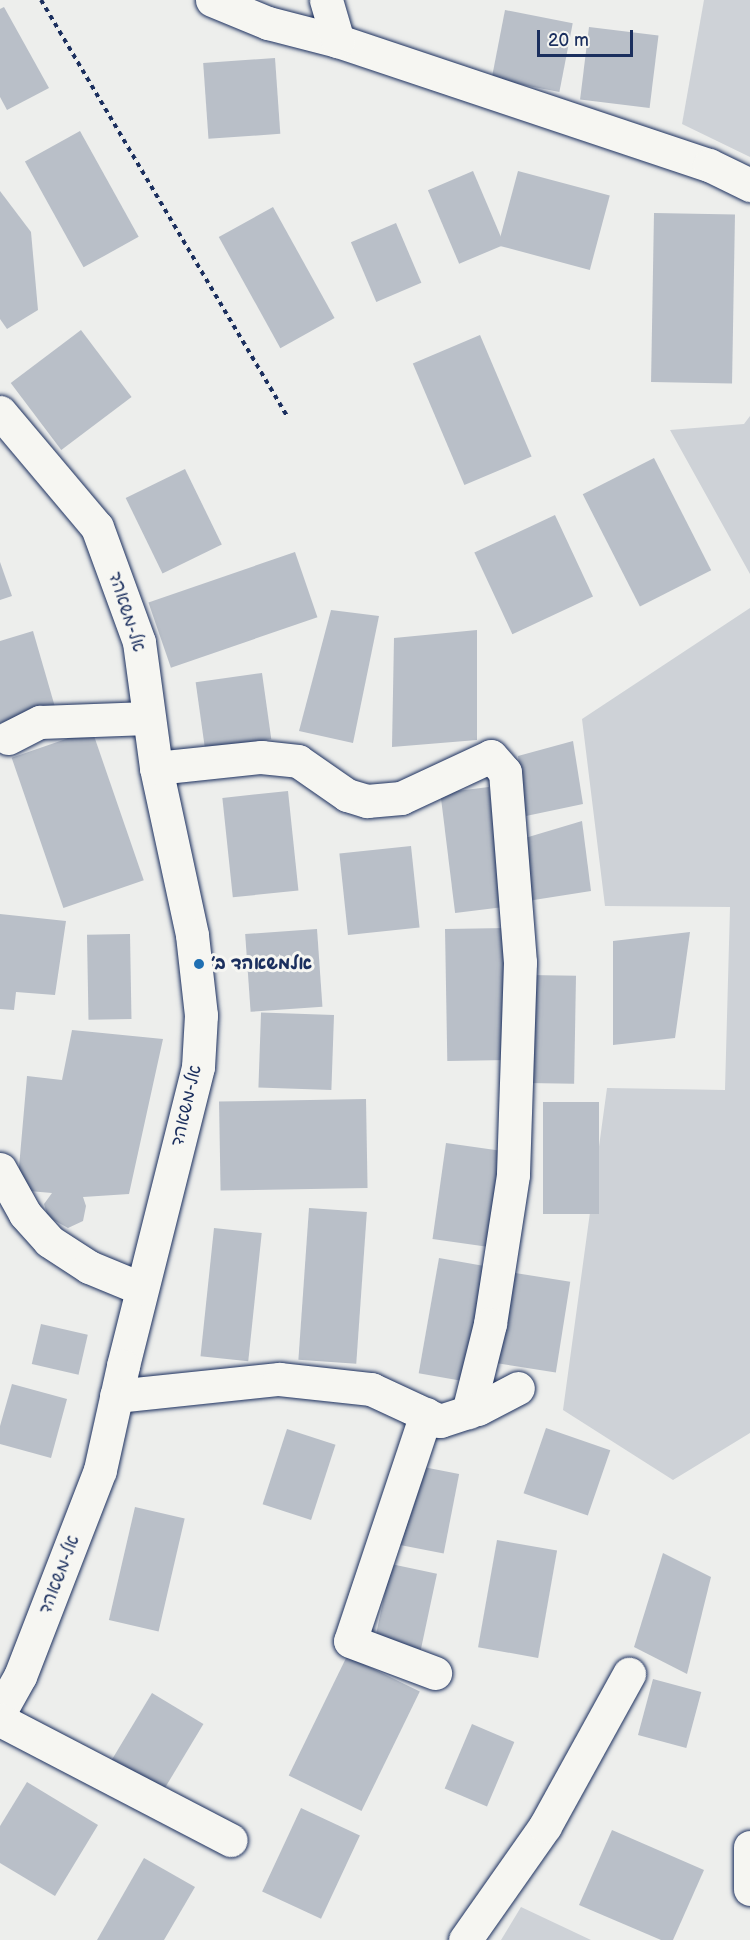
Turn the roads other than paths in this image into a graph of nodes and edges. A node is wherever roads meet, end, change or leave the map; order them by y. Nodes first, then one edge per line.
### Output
1 (212, 0) edge
2 (326, 0) edge
3 (338, 41) junction
4 (750, 185) edge
5 (0, 412) edge
6 (148, 718) junction
7 (8, 738) dead end
8 (156, 768) junction
9 (0, 1169) edge
10 (142, 1289) junction
11 (518, 1388) dead end
12 (116, 1396) junction
13 (468, 1412) junction
14 (426, 1414) junction
15 (10, 1673) edge
16 (435, 1674) dead end
17 (629, 1674) dead end
18 (0, 1712) edge
19 (0, 1720) edge
20 (231, 1840) dead end
21 (750, 1847) edge
22 (750, 1889) edge
23 (465, 1940) edge

1 - 3 street
2 - 3 street
3 - 4 street
5 - 6 street, אל-משאהד
6 - 7 street
6 - 8 street, אל-משאהד
8 - 10 street, אל-משאהד
8 - 13 street
9 - 10 street
10 - 12 street, אל-משאהד
11 - 13 street
12 - 14 street
12 - 15 street, אל-משאהד
13 - 14 street
14 - 16 street
15 - 18 street, אל-משאהד
17 - 23 street
19 - 20 street
21 - 22 street

